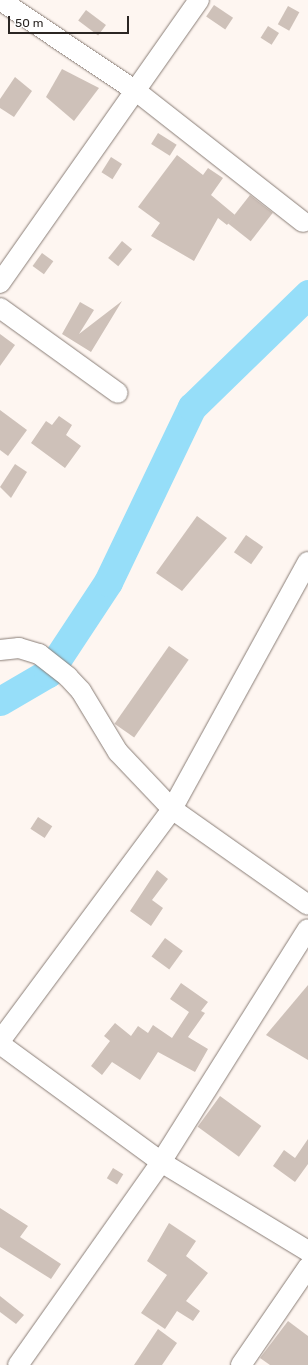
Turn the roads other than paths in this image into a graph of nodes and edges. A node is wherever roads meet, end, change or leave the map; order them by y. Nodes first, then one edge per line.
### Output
1 (0, 0) edge
2 (199, 0) edge
3 (136, 90) junction
4 (303, 222) dead end
5 (0, 283) edge
6 (0, 308) edge
7 (118, 393) dead end
8 (308, 562) edge
9 (0, 650) edge
10 (172, 809) junction
11 (308, 905) edge
12 (308, 929) edge
13 (0, 1042) edge
14 (161, 1162) junction
15 (308, 1251) edge
16 (308, 1267) edge
17 (18, 1365) edge
18 (241, 1365) edge

1 - 3 street
2 - 3 street
3 - 4 street
3 - 5 street
6 - 7 street
8 - 10 street
9 - 10 street
10 - 11 street
10 - 13 street
12 - 14 street
13 - 14 street
14 - 15 street
14 - 17 street
16 - 18 street

